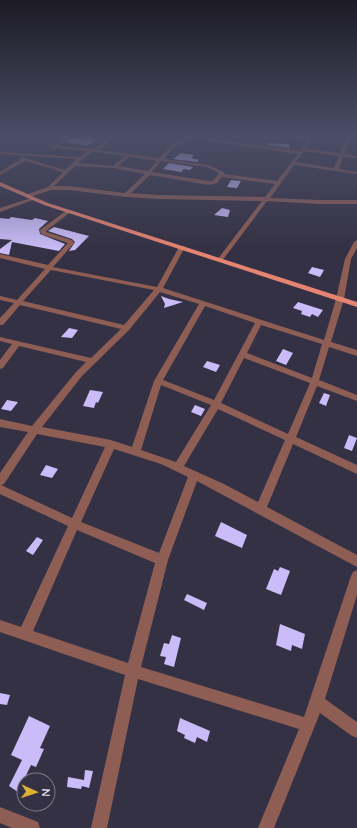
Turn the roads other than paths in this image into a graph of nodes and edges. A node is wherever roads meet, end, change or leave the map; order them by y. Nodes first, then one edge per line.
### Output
1 (64, 173) edge
2 (141, 173) edge
3 (285, 173) edge
4 (148, 174) junction
5 (221, 174) joint
6 (278, 183) junction
7 (0, 184) edge
8 (50, 188) junction
9 (126, 195) junction
10 (30, 198) junction
11 (266, 199) junction
12 (357, 202) edge
13 (0, 210) edge
14 (69, 211) junction
15 (357, 244) edge
16 (182, 247) junction
17 (0, 256) edge
18 (220, 260) junction
19 (50, 268) junction
20 (158, 289) junction
21 (0, 298) edge
22 (340, 299) junction
23 (19, 303) junction
24 (203, 304) junction
25 (357, 305) edge
26 (259, 322) junction
27 (0, 323) edge
28 (126, 328) junction
29 (0, 339) edge
30 (326, 342) junction
31 (17, 343) junction
32 (357, 353) edge
33 (241, 354) junction
34 (92, 361) junction
35 (0, 366) edge
36 (158, 381) junction
37 (315, 381) junction
38 (357, 398) edge
39 (216, 404) junction
40 (0, 423) edge
41 (35, 429) junction
42 (291, 439) junction
43 (111, 444) junction
44 (135, 452) junction
45 (178, 468) junction
46 (357, 470) edge
47 (194, 475) junction
48 (0, 481) edge
49 (0, 489) edge
50 (261, 508) junction
51 (74, 524) junction
52 (162, 560) junction
53 (357, 561) edge
54 (357, 576) edge
55 (0, 626) edge
56 (24, 635) junction
57 (133, 671) junction
58 (317, 702) junction
59 (308, 724) junction
60 (357, 731) edge
61 (0, 815) edge
62 (32, 828) edge
63 (99, 828) edge
64 (266, 828) edge

1 - 8 street
2 - 4 street
3 - 6 street
4 - 5 street
4 - 9 street
5 - 6 street
6 - 11 street
7 - 10 main road
8 - 9 street
8 - 10 street
9 - 11 street
10 - 13 street
10 - 14 main road
11 - 12 street
11 - 18 street
14 - 16 main road
14 - 19 street
15 - 22 street
16 - 18 main road
16 - 20 street
17 - 19 street
18 - 22 main road
19 - 20 street
19 - 23 street
20 - 24 street
20 - 28 street
21 - 23 street
22 - 25 main road
22 - 30 street
23 - 27 street
23 - 28 street
24 - 26 street
24 - 36 street
26 - 30 street
26 - 33 street
28 - 34 street
29 - 31 street
30 - 32 street
30 - 37 street
31 - 34 street
31 - 35 street
33 - 37 street
33 - 39 street
34 - 41 street
36 - 39 street
36 - 44 street
37 - 38 street
37 - 42 street
39 - 42 street
39 - 45 street
40 - 41 street
41 - 43 street
41 - 48 street
42 - 46 street
42 - 50 street
43 - 44 street
43 - 51 street
44 - 45 street
45 - 47 street
47 - 50 street
47 - 52 street
49 - 51 street
50 - 53 street
51 - 52 street
51 - 56 street
52 - 57 street
54 - 58 street
55 - 56 street
56 - 57 street
57 - 59 street
57 - 63 street
58 - 59 street
58 - 60 street
59 - 64 street
61 - 62 street

